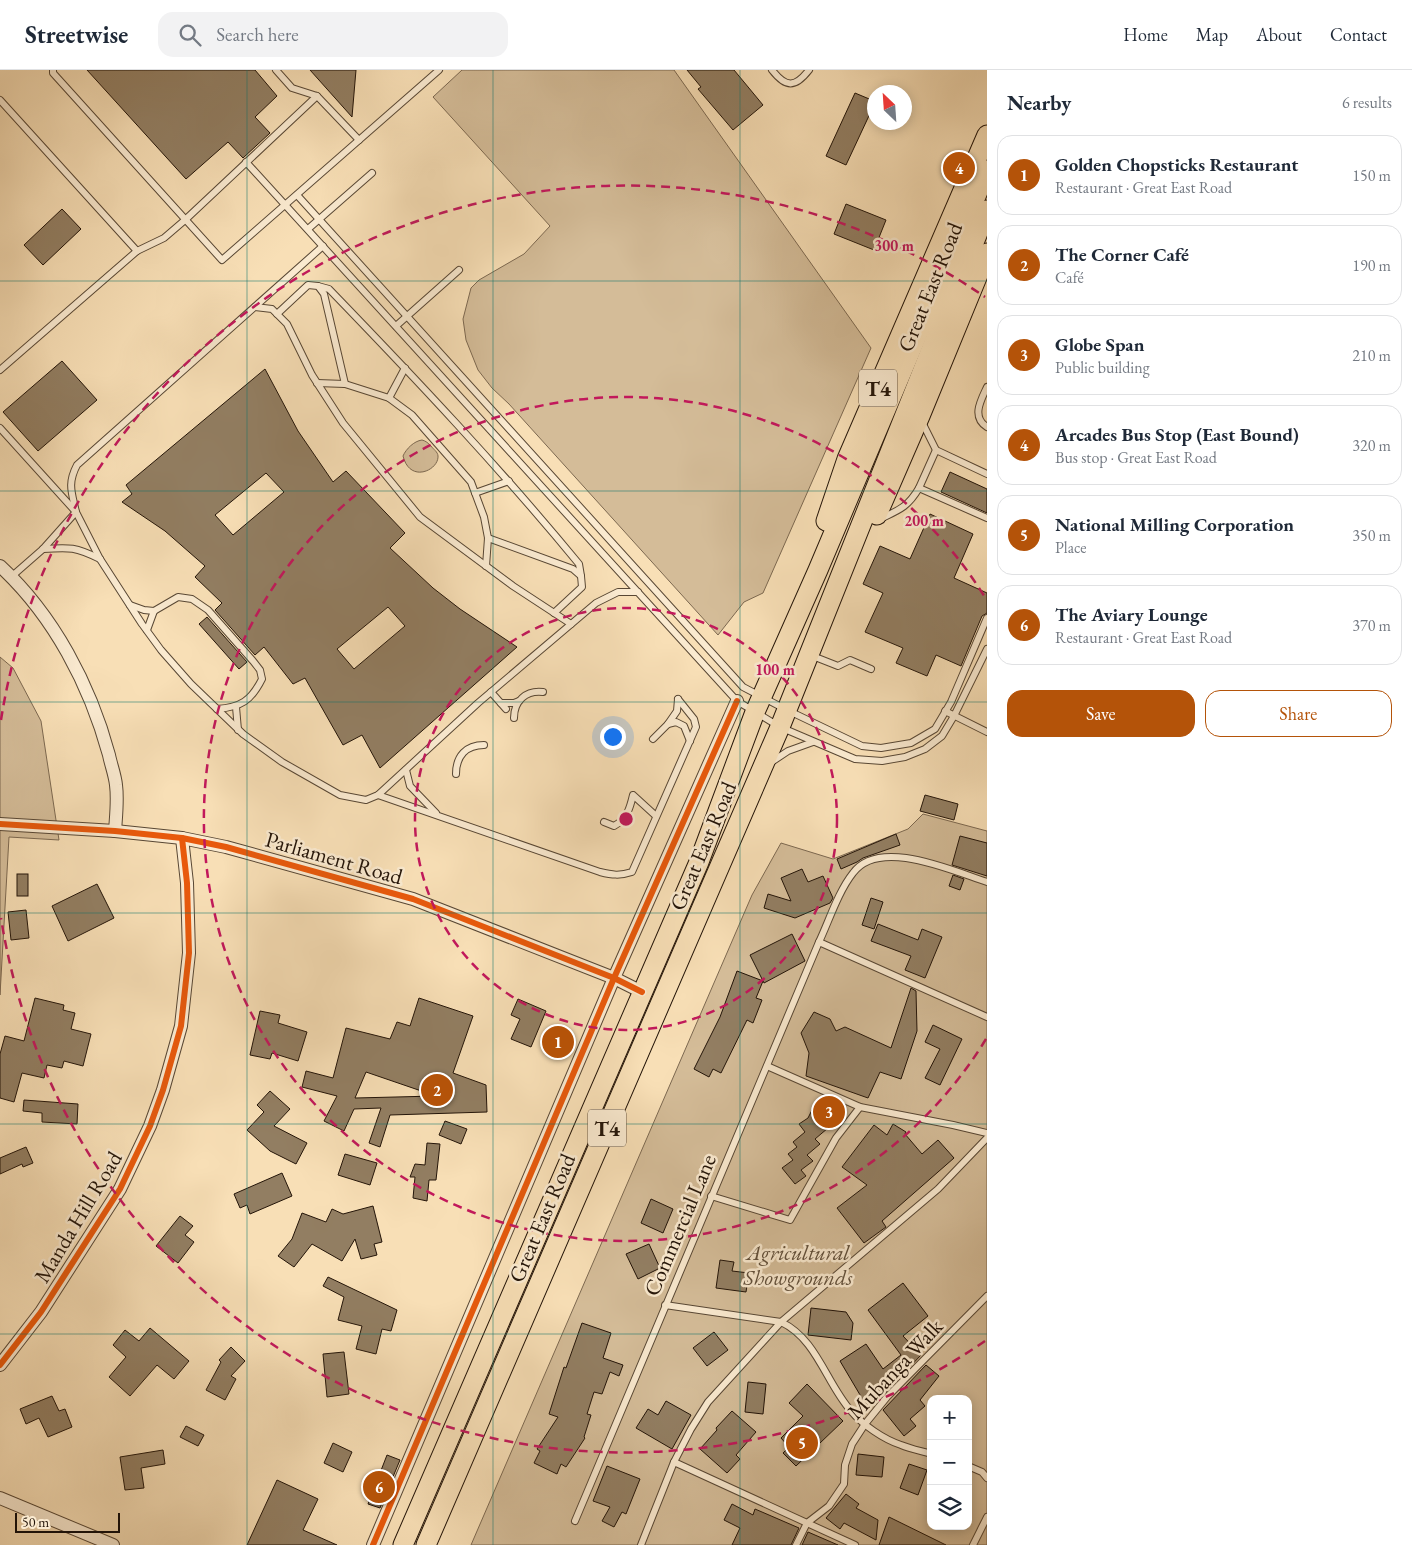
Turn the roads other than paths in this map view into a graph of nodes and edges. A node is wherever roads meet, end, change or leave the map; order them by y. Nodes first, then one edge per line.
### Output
1 (53, 70) edge
2 (276, 70) edge
3 (439, 70) edge
4 (772, 70) edge
5 (809, 70) edge
6 (317, 96) junction
7 (1, 103) edge
8 (987, 135) edge
9 (359, 140) junction
10 (246, 162) junction
11 (987, 170) edge
12 (372, 173) dead end
13 (297, 195) junction
14 (286, 205) junction
15 (987, 210) edge
16 (319, 219) junction
17 (185, 220) junction
18 (308, 230) junction
19 (323, 246) junction
20 (137, 251) junction
21 (987, 253) edge
22 (459, 270) dead end
23 (318, 286) junction
24 (255, 307) junction
25 (277, 314) junction
26 (407, 316) junction
27 (396, 326) junction
28 (405, 368) junction
29 (0, 370) edge
30 (317, 383) junction
31 (346, 384) junction
32 (987, 388) edge
33 (389, 398) junction
34 (920, 416) junction
35 (987, 427) edge
36 (0, 428) edge
37 (936, 450) junction
38 (987, 474) edge
39 (509, 481) junction
40 (919, 488) junction
41 (475, 493) junction
42 (76, 512) junction
43 (987, 518) edge
44 (874, 521) junction
45 (488, 538) junction
46 (43, 549) junction
47 (100, 559) junction
48 (0, 566) edge
49 (486, 566) junction
50 (581, 576) junction
51 (12, 577) junction
52 (638, 592) junction
53 (130, 605) junction
54 (829, 605) junction
55 (154, 611) junction
56 (554, 613) junction
57 (987, 618) edge
58 (571, 624) junction
59 (147, 630) junction
60 (785, 646) junction
61 (987, 649) edge
62 (809, 654) junction
63 (871, 669) dead end
64 (743, 687) junction
65 (491, 692) junction
66 (544, 692) dead end
67 (519, 700) junction
68 (736, 701) junction
69 (501, 703) junction
70 (759, 705) junction
71 (236, 707) junction
72 (217, 709) junction
73 (506, 709) dead end
74 (945, 712) junction
75 (954, 716) junction
76 (514, 718) dead end
77 (784, 719) junction
78 (668, 724) junction
79 (238, 730) junction
80 (987, 732) edge
81 (653, 739) dead end
82 (690, 741) junction
83 (813, 742) junction
84 (484, 745) dead end
85 (762, 768) junction
86 (406, 770) junction
87 (456, 774) dead end
88 (378, 795) junction
89 (439, 816) junction
90 (656, 816) junction
91 (604, 822) dead end
92 (0, 824) edge
93 (115, 831) junction
94 (182, 838) junction
95 (987, 882) edge
96 (819, 942) junction
97 (614, 978) junction
98 (642, 992) junction
99 (987, 1016) edge
100 (767, 1066) junction
101 (860, 1107) junction
102 (987, 1133) edge
103 (987, 1138) edge
104 (711, 1196) junction
105 (987, 1296) edge
106 (665, 1305) junction
107 (781, 1322) junction
108 (0, 1365) edge
109 (865, 1424) junction
110 (927, 1453) edge
111 (674, 1462) junction
112 (972, 1468) edge
113 (987, 1478) edge
114 (0, 1498) edge
115 (987, 1517) edge
116 (574, 1522) dead end
117 (806, 1523) junction
118 (114, 1545) edge
119 (373, 1545) edge
120 (403, 1545) edge
121 (426, 1545) edge
122 (640, 1545) edge
123 (796, 1545) edge
124 (855, 1545) edge
125 (973, 1545) edge

1 - 17 lane
2 - 6 lane
3 - 9 lane
4 - 5 lane
6 - 9 lane
6 - 10 lane
7 - 20 lane
8 - 60 main road, Great East Road / T4
9 - 13 lane
10 - 14 lane
10 - 17 lane
11 - 60 main road, Great East Road / T4
12 - 16 lane
13 - 14 lane
13 - 16 lane
14 - 17 lane
14 - 18 lane
15 - 54 main road, Great East Road / T4
16 - 18 lane
16 - 26 lane
17 - 20 lane
18 - 19 lane
19 - 24 lane
19 - 27 lane
20 - 29 lane
21 - 34 main road, Great East Road / T4
22 - 26 lane
23 - 25 lane
23 - 28 lane
23 - 31 lane
24 - 25 lane
24 - 42 lane
25 - 30 lane
26 - 27 lane
26 - 64 lane
27 - 52 lane
28 - 33 lane
28 - 39 lane
30 - 31 lane
30 - 49 lane
31 - 33 lane
32 - 35 lane
33 - 41 lane
34 - 37 lane
34 - 44 main road, Great East Road / T4
36 - 42 lane
37 - 38 lane
37 - 40 lane
39 - 41 lane
39 - 50 lane
40 - 43 lane
40 - 44 lane
41 - 45 lane
42 - 46 lane
42 - 47 lane
44 - 54 main road, Great East Road / T4
45 - 49 lane
45 - 50 lane
46 - 47 lane
46 - 51 lane
47 - 53 lane
48 - 51 street
49 - 56 lane
50 - 56 lane
51 - 93 street
52 - 58 lane
52 - 68 lane
53 - 55 lane
53 - 59 lane
54 - 62 main road, Great East Road / T4
55 - 59 lane
55 - 71 lane
56 - 58 lane
57 - 74 lane
58 - 65 lane
59 - 72 lane
60 - 70 main road, Great East Road / T4
61 - 75 lane
62 - 63 lane
62 - 77 main road, Great East Road / T4
64 - 68 lane
64 - 70 lane
65 - 69 lane
65 - 86 lane
66 - 67 lane
67 - 69 lane
67 - 76 lane
68 - 70 lane
68 - 97 street
69 - 73 lane
70 - 77 lane
70 - 77 lane
70 - 98 main road, Great East Road / T4
71 - 72 lane
71 - 79 lane
72 - 79 lane
74 - 75 lane
74 - 77 lane
75 - 80 lane
75 - 83 lane
77 - 83 lane
77 - 85 main road, Great East Road / T4
78 - 81 lane
78 - 82 lane
78 - 82 lane
79 - 88 lane
82 - 90 lane
83 - 85 lane
84 - 87 lane
85 - 121 main road, Great East Road / T4
86 - 88 lane
86 - 89 lane
88 - 89 lane
89 - 90 lane
90 - 91 lane
92 - 93 street, Parliament Road
93 - 94 street, Parliament Road
94 - 97 street, Parliament Road
94 - 108 street, Manda Hill Road
95 - 96 lane, Commercial Lane
96 - 99 lane
96 - 100 lane, Commercial Lane
97 - 98 street, Parliament Road
97 - 119 street
98 - 120 main road, Great East Road / T4
100 - 101 lane
100 - 104 lane, Commercial Lane
101 - 102 lane
101 - 104 lane
103 - 107 lane
104 - 106 lane, Commercial Lane
105 - 109 lane, Mubanga Walk
106 - 107 lane
106 - 116 lane, Commercial Lane
107 - 109 lane
107 - 111 lane
109 - 110 lane
109 - 117 lane, Mubanga Walk
111 - 117 lane
111 - 122 lane
112 - 113 lane
114 - 118 street
115 - 125 lane
117 - 123 lane, Mubanga Walk
117 - 124 lane

